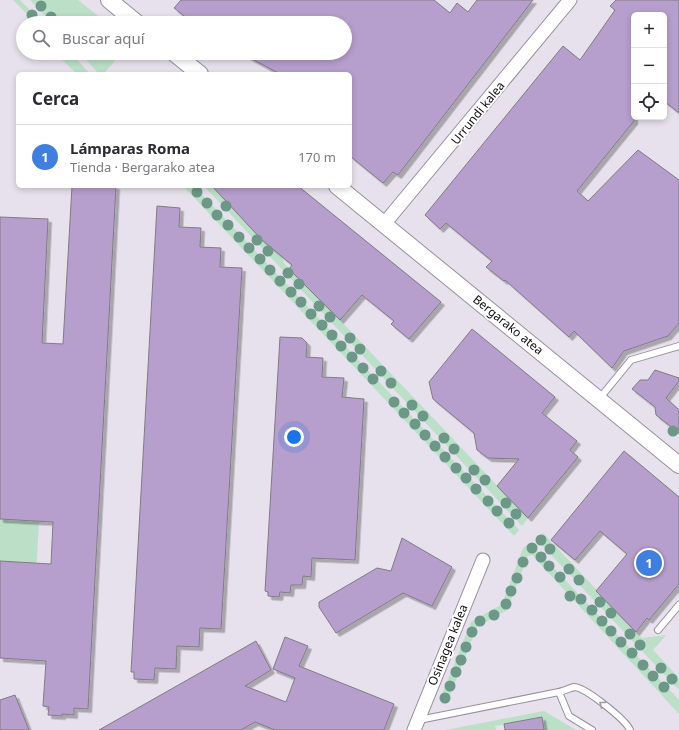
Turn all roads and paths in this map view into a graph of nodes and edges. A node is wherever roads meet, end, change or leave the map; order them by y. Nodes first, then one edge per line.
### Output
1 (109, 0) edge
2 (570, 0) edge
3 (128, 16) edge
4 (183, 60) edge
5 (198, 72) edge
6 (339, 188) edge
7 (384, 224) junction
8 (679, 346) edge
9 (599, 399) junction
10 (679, 465) edge
11 (483, 560) dead end
12 (679, 605) edge
13 (658, 630) dead end
14 (559, 692) junction
15 (416, 725) edge
16 (592, 730) edge
17 (630, 730) edge

1 - 3 street
2 - 7 street, Urrundi kalea
4 - 5 street
6 - 7 street, Bergarako atea
7 - 9 street, Bergarako atea
8 - 9 lane
9 - 10 street, Bergarako atea
11 - 15 street, Osinagea kalea
12 - 13 lane
14 - 15 lane
14 - 16 lane
17 -> 14 lane

